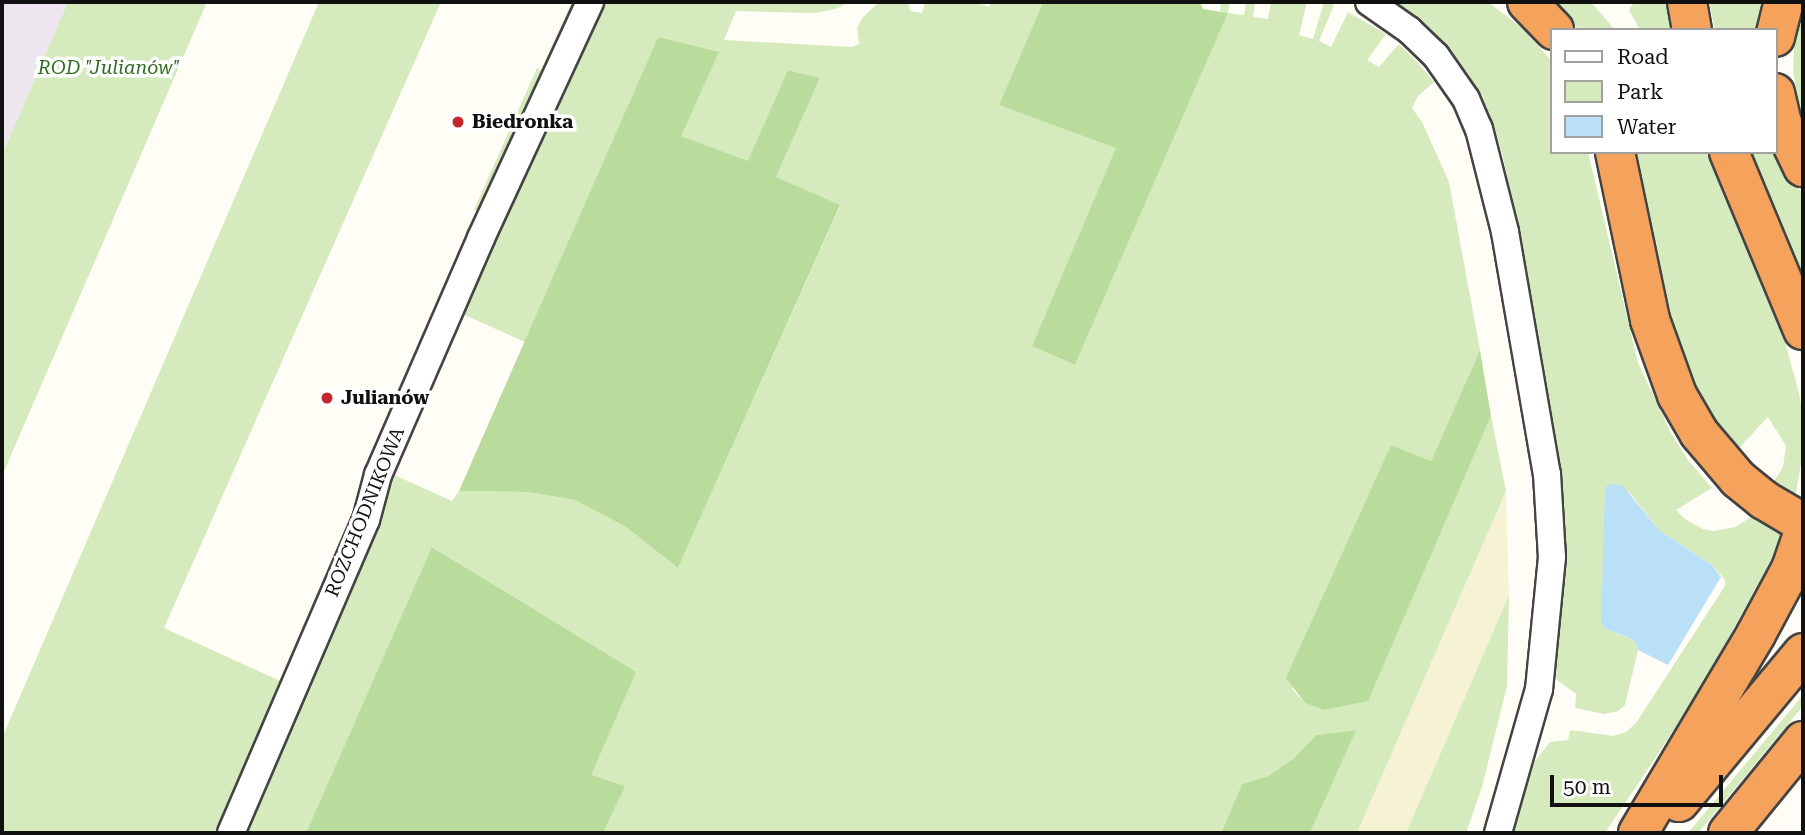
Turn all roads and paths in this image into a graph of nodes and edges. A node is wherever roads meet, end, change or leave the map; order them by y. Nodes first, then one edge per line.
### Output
1 (590, 2) edge
2 (1369, 2) edge
3 (1527, 2) edge
4 (1687, 2) edge
5 (1784, 2) edge
6 (1552, 28) edge
7 (1692, 28) edge
8 (1777, 29) edge
9 (1777, 102) edge
10 (1615, 154) edge
11 (1729, 154) edge
12 (1803, 167) edge
13 (1803, 330) edge
14 (1803, 523) edge
15 (1803, 534) edge
16 (1803, 653) edge
17 (1803, 741) edge
18 (231, 833) edge
19 (1498, 833) edge
20 (1638, 833) edge
21 (1654, 833) edge
22 (1728, 833) edge

1 - 18 street, ROZCHODNIKOWA
2 - 19 street
3 - 6 highway
4 - 7 highway
5 - 8 highway
9 - 12 highway
10 - 14 highway
11 - 13 highway
15 - 20 highway
16 - 21 highway
17 - 22 highway

